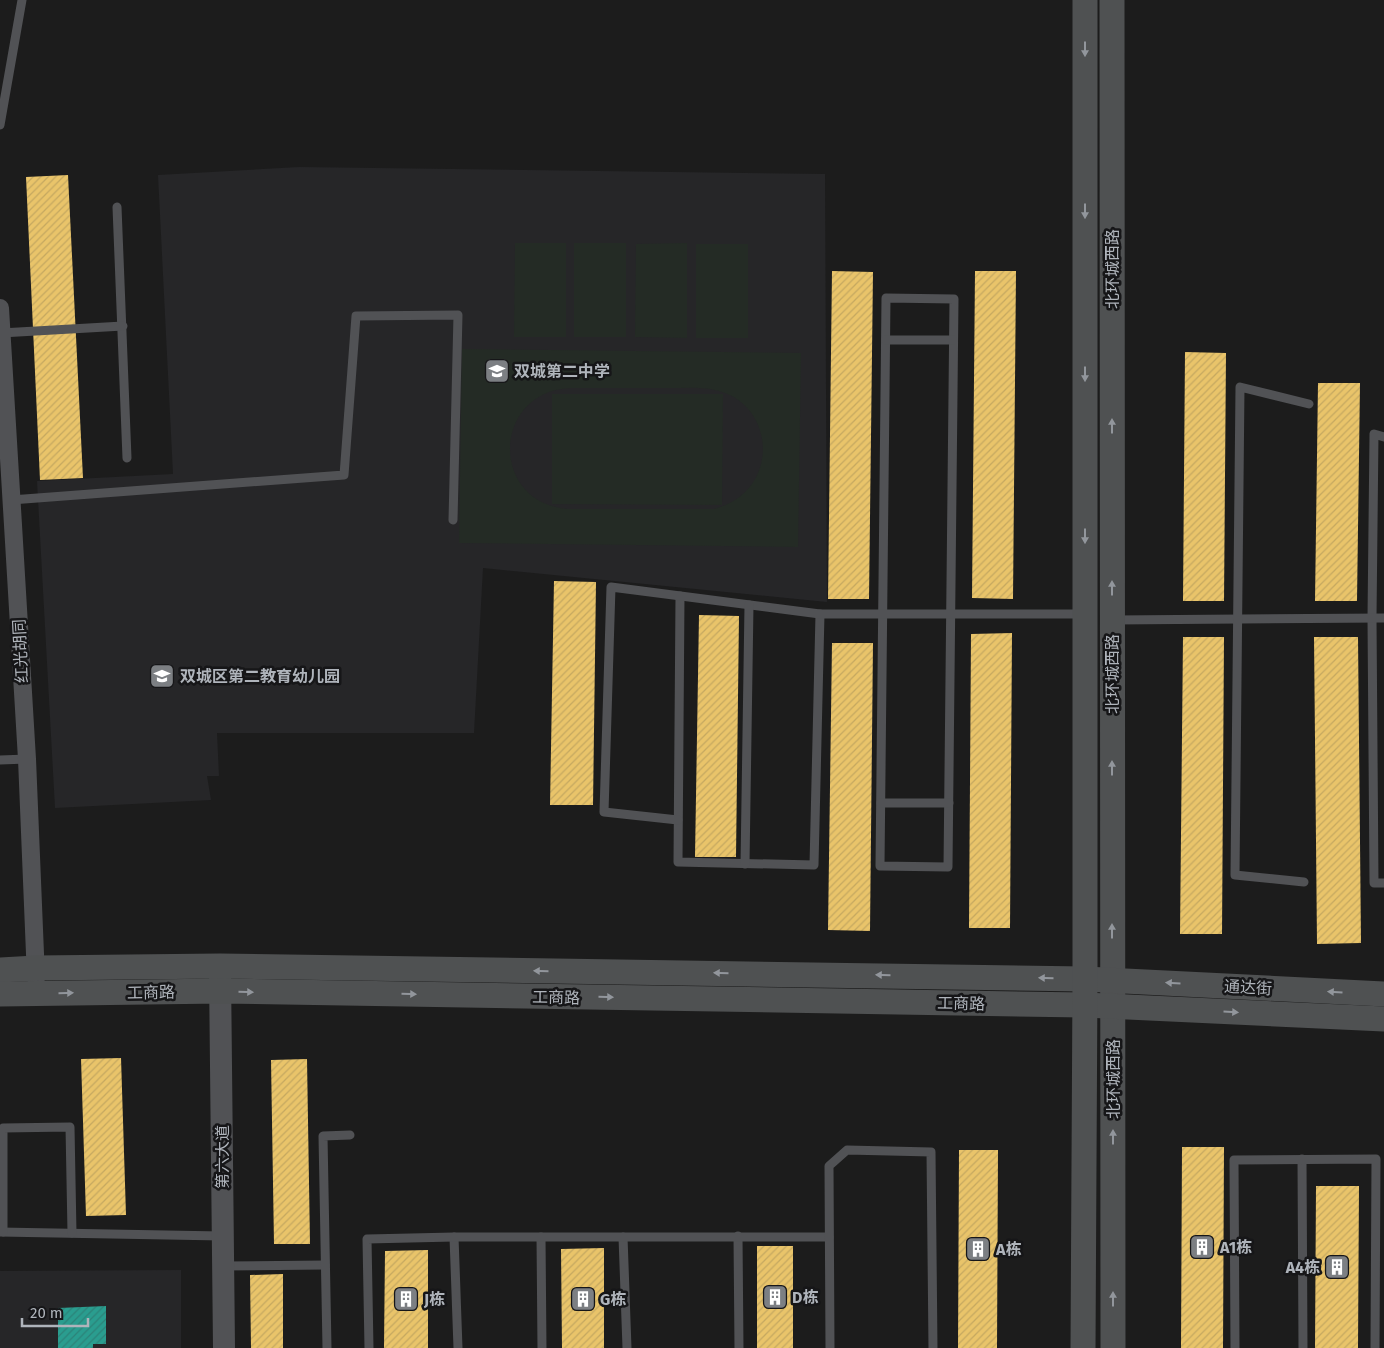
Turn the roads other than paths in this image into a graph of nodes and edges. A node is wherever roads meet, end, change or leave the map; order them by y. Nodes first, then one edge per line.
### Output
1 (22, 0) edge
2 (1085, 0) edge
3 (1112, 0) edge
4 (0, 125) edge
5 (117, 207) dead end
6 (0, 308) edge
7 (123, 326) junction
8 (2, 333) junction
9 (886, 340) junction
10 (953, 340) junction
11 (1309, 404) dead end
12 (1384, 437) edge
13 (128, 458) dead end
14 (12, 500) junction
15 (453, 520) dead end
16 (680, 596) junction
17 (749, 605) junction
18 (820, 614) junction
19 (883, 614) junction
20 (950, 614) junction
21 (1085, 614) junction
22 (1372, 618) junction
23 (1384, 618) edge
24 (1237, 619) junction
25 (1112, 620) junction
26 (27, 759) junction
27 (0, 760) edge
28 (881, 802) junction
29 (948, 803) junction
30 (678, 820) junction
31 (745, 864) junction
32 (1304, 882) dead end
33 (1384, 883) edge
34 (220, 966) junction
35 (36, 968) junction
36 (0, 970) edge
37 (1085, 979) junction
38 (1112, 980) junction
39 (221, 991) junction
40 (0, 994) edge
41 (37, 994) junction
42 (1384, 994) edge
43 (1085, 1005) junction
44 (1113, 1006) junction
45 (1384, 1020) edge
46 (350, 1135) dead end
47 (1302, 1159) junction
48 (2, 1232) edge
49 (72, 1233) junction
50 (223, 1236) junction
51 (738, 1236) junction
52 (454, 1237) junction
53 (541, 1237) junction
54 (623, 1237) junction
55 (829, 1237) junction
56 (325, 1265) junction
57 (223, 1266) junction
58 (1380, 1316) edge
59 (224, 1348) edge
60 (327, 1348) edge
61 (369, 1348) edge
62 (458, 1348) edge
63 (542, 1348) edge
64 (627, 1348) edge
65 (740, 1348) edge
66 (830, 1348) edge
67 (933, 1348) edge
68 (1083, 1348) edge
69 (1113, 1348) edge
70 (1235, 1348) edge
71 (1303, 1348) edge
72 (1375, 1348) edge

1 - 4 lane
2 -> 21 main road, 北环城西路
25 -> 3 main road, 北环城西路
5 - 7 lane
6 - 8 street, 红光胡同
7 - 8 lane
7 - 13 lane
8 - 14 street, 红光胡同
9 - 10 lane
9 - 10 lane
9 - 19 lane
10 - 20 lane
11 - 24 lane
12 - 22 lane
14 - 15 lane
14 - 26 street, 红光胡同
16 - 17 lane
16 - 30 lane
16 - 30 lane
17 - 18 lane
17 - 31 lane
18 - 19 lane
18 - 31 lane
19 - 20 lane
19 - 28 lane
20 - 21 lane
20 - 29 lane
21 - 37 main road, 北环城西路
22 - 23 lane
22 - 24 lane
22 - 33 lane
24 - 25 lane
24 - 32 lane
38 -> 25 main road, 北环城西路
26 - 27 lane
26 - 35 street, 红光胡同
28 - 29 lane
28 - 29 lane
30 - 31 lane
34 - 35 main road, 工商路
37 -> 34 main road, 工商路
34 - 39 street, 第六大道
35 - 36 main road, 工商路
35 - 41 street, 红光胡同
37 - 38 main road, 工商路
37 - 43 main road, 北环城西路
42 -> 38 main road, 通达街
38 - 44 main road, 北环城西路
41 -> 39 main road, 工商路
39 -> 43 main road, 工商路
39 - 50 street, 第六大道
40 - 41 main road, 工商路
43 - 44 main road, 工商路
43 - 68 main road, 北环城西路
44 -> 45 main road, 通达街
69 -> 44 main road, 北环城西路
46 - 56 lane
47 - 58 lane
47 - 70 lane
47 - 71 lane
48 - 49 lane
48 - 49 lane
49 - 50 lane
50 - 57 street, 第六大道
51 - 54 lane
51 - 55 lane
51 - 65 lane
52 - 53 lane
52 - 61 lane
52 - 62 lane
53 - 54 lane
53 - 63 lane
54 - 64 lane
55 - 66 lane
55 - 67 lane
56 - 57 lane
56 - 60 lane
57 - 59 street, 第六大道
58 - 72 lane

